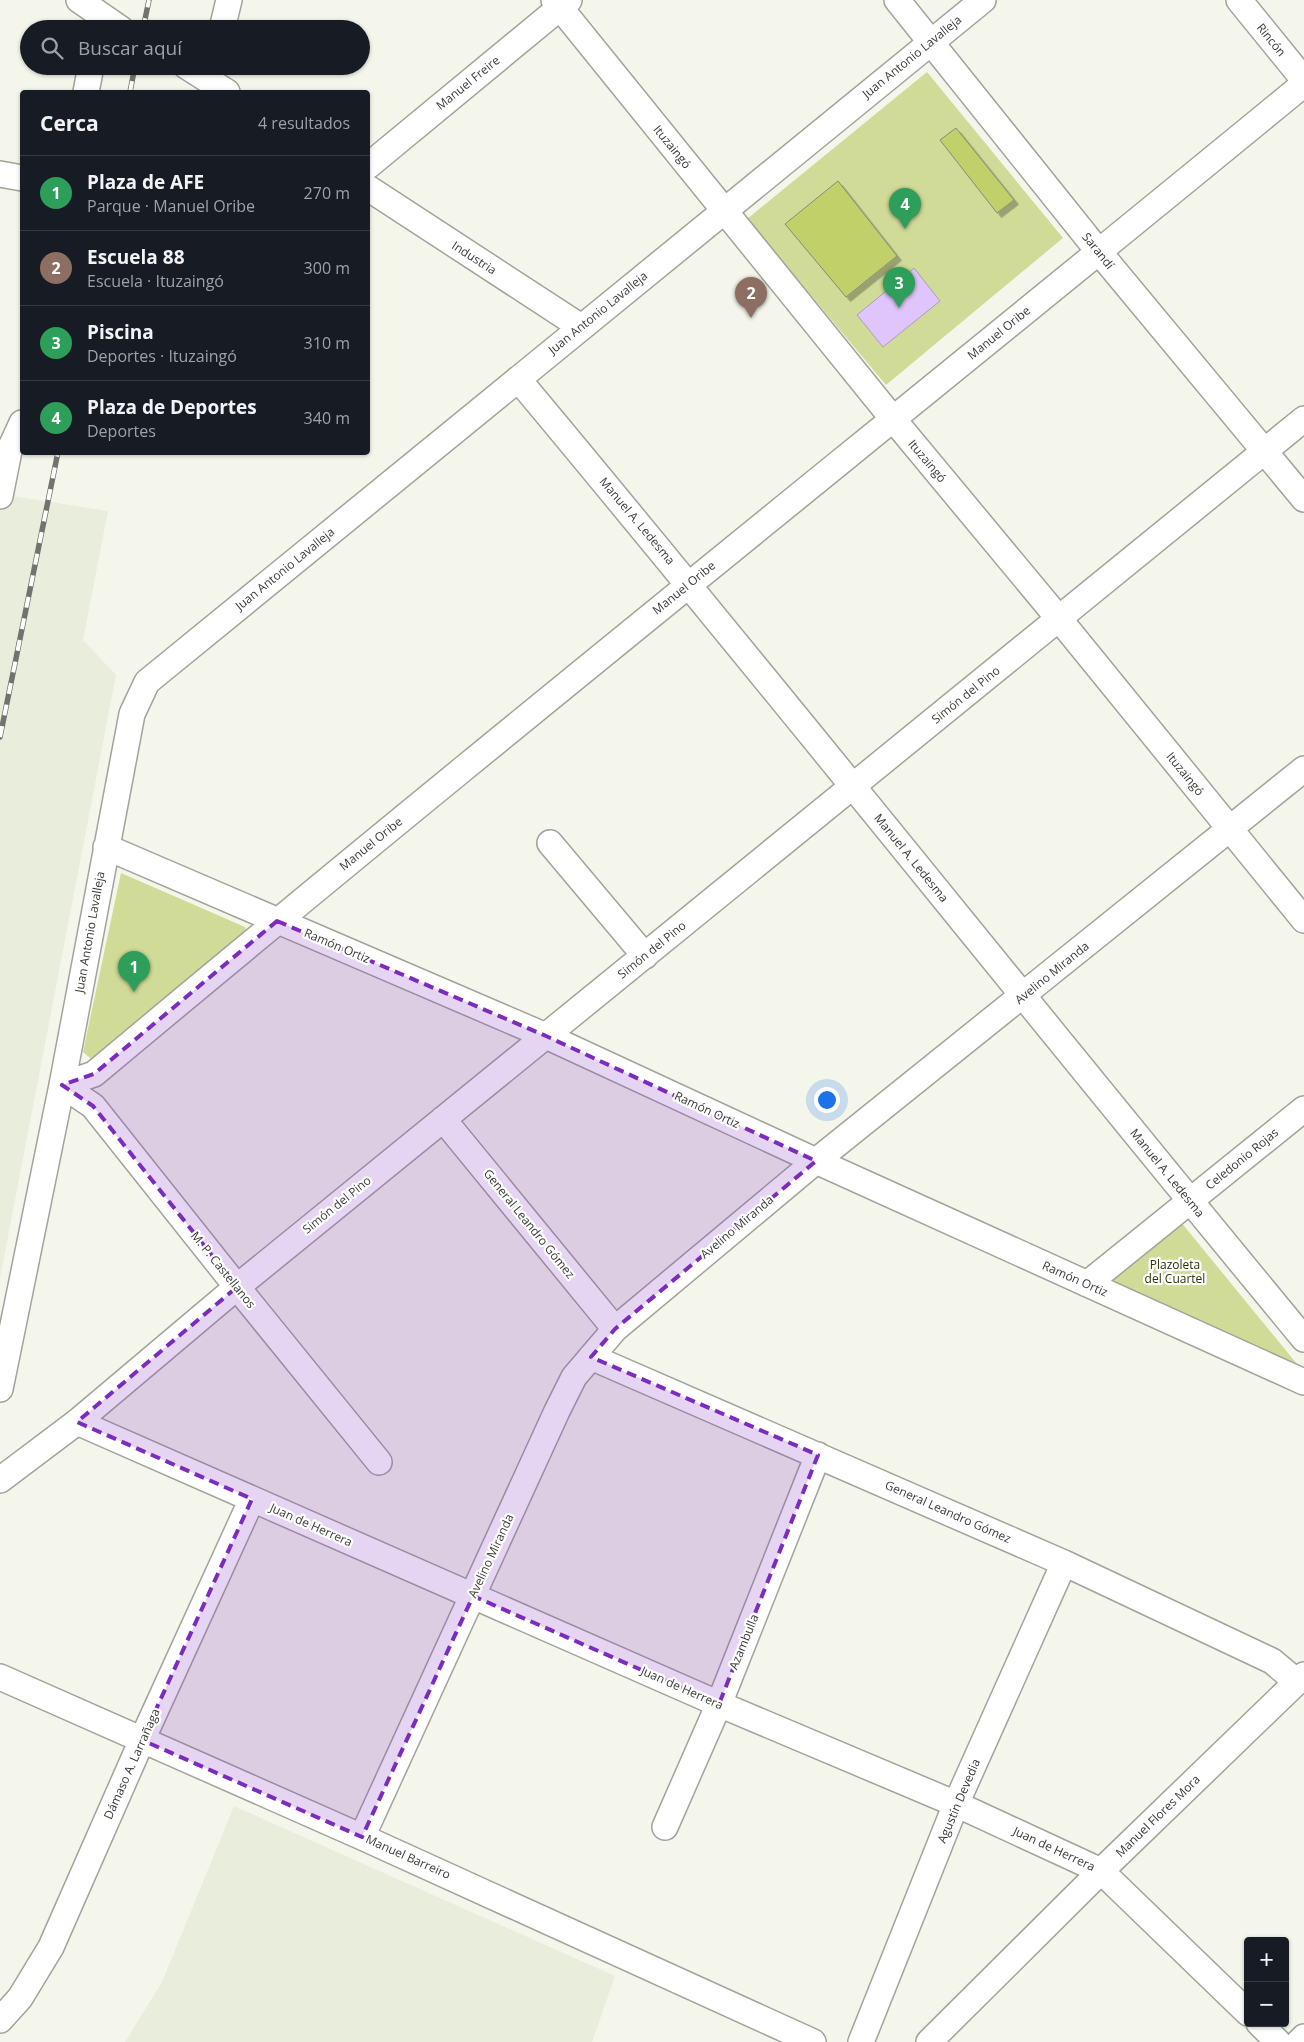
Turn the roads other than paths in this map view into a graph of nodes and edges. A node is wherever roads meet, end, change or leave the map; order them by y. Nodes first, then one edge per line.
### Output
1 (79, 0) edge
2 (229, 0) edge
3 (897, 0) edge
4 (983, 0) edge
5 (1239, 0) edge
6 (561, 3) edge
7 (108, 20) edge
8 (224, 20) edge
9 (931, 42) junction
10 (89, 75) edge
11 (1304, 80) edge
12 (1304, 84) edge
13 (86, 90) edge
14 (370, 164) edge
15 (0, 174) edge
16 (20, 178) edge
17 (370, 189) edge
18 (724, 211) junction
19 (1099, 252) junction
20 (581, 327) junction
21 (518, 379) junction
22 (893, 419) junction
23 (1304, 419) edge
24 (20, 427) edge
25 (1265, 451) junction
26 (5, 454) edge
27 (0, 496) edge
28 (1304, 499) edge
29 (689, 583) junction
30 (1060, 620) junction
31 (1304, 769) edge
32 (853, 786) junction
33 (1230, 830) junction
34 (550, 843) dead end
35 (106, 847) junction
36 (1304, 920) edge
37 (277, 921) junction
38 (644, 956) junction
39 (1023, 996) junction
40 (546, 1036) junction
41 (62, 1085) junction
42 (1304, 1109) edge
43 (443, 1119) junction
44 (816, 1161) junction
45 (1190, 1201) junction
46 (1087, 1284) junction
47 (236, 1287) junction
48 (615, 1330) junction
49 (1304, 1339) edge
50 (591, 1357) junction
51 (1304, 1382) edge
52 (0, 1389) edge
53 (77, 1422) junction
54 (818, 1455) junction
55 (379, 1462) dead end
56 (0, 1480) edge
57 (252, 1499) junction
58 (1064, 1563) junction
59 (473, 1596) junction
60 (0, 1677) edge
61 (1301, 1678) edge
62 (719, 1704) junction
63 (142, 1740) junction
64 (956, 1804) junction
65 (665, 1827) dead end
66 (362, 1836) junction
67 (1100, 1872) junction
68 (1244, 2009) edge
69 (0, 2020) edge
70 (1263, 2027) edge
71 (1304, 2037) edge
72 (813, 2042) edge
73 (861, 2042) edge
74 (929, 2042) edge
75 (1278, 2042) edge
76 (1299, 2042) edge

1 - 7 street
2 - 8 street
3 - 9 street, Sarandí
4 - 9 street, Juan Antonio Lavalleja
5 - 11 street, Rincón
6 - 14 street, Manuel Freire
6 - 18 street, Ituzaingó
9 - 18 street, Juan Antonio Lavalleja
9 - 19 street, Sarandí
10 - 13 street
12 - 19 street, Manuel Oribe
15 - 16 street
17 - 20 street, Industria
18 - 20 street, Juan Antonio Lavalleja
18 - 22 street, Ituzaingó
19 - 22 street, Manuel Oribe
19 - 25 street, Sarandí
20 - 21 street, Juan Antonio Lavalleja
21 - 29 street, Manuel A. Ledesma
21 - 35 street, Juan Antonio Lavalleja
22 - 29 street, Manuel Oribe
22 - 30 street, Ituzaingó
23 - 25 street, Simón del Pino
24 - 26 street
25 - 28 street, Sarandí
25 - 30 street, Simón del Pino
26 - 27 street
29 - 32 street, Manuel A. Ledesma
29 - 37 street, Manuel Oribe
30 - 32 street, Simón del Pino
30 - 33 street, Ituzaingó
31 - 33 street, Avelino Miranda
32 - 38 street, Simón del Pino
32 - 39 street, Manuel A. Ledesma
33 - 36 street, Ituzaingó
33 - 39 street, Avelino Miranda
34 - 38 street
35 - 37 street, Ramón Ortiz
35 - 41 street, Juan Antonio Lavalleja
37 - 40 street, Ramón Ortiz
37 - 41 street, Manuel Oribe
38 - 40 street, Simón del Pino
39 - 44 street, Avelino Miranda
39 - 45 street, Manuel A. Ledesma
40 - 43 street, Simón del Pino
40 - 44 street, Ramón Ortiz
41 - 47 street, M. P. Castellanos
41 - 52 street, Juan Antonio Lavalleja
42 - 45 street, Celedonio Rojas
43 - 47 street, Simón del Pino
43 - 48 street, General Leandro Gómez
44 - 46 street, Ramón Ortiz
44 - 48 street, Avelino Miranda
45 - 46 street, Celedonio Rojas
45 - 49 street, Manuel A. Ledesma
46 - 51 street, Ramón Ortiz
47 - 53 street, Simón del Pino
47 - 55 street, M. P. Castellanos
48 - 50 street, Avelino Miranda
50 - 54 street, General Leandro Gómez
50 - 59 street, Avelino Miranda
53 - 56 street, Simón del Pino
53 - 57 street, Juan de Herrera
54 - 58 street, General Leandro Gómez
54 - 62 street, Azambulla
57 - 59 street, Juan de Herrera
57 - 63 street, Dámaso A. Larrañaga
58 - 61 street, General Leandro Gómez
58 - 64 street, Agustín Devedia
59 - 62 street, Juan de Herrera
59 - 66 street, Avelino Miranda
60 - 63 street, Manuel Barreiro
61 - 67 street, Manuel Flores Mora
62 - 64 street, Juan de Herrera
62 - 65 street, Azambulla
63 - 66 street, Manuel Barreiro
63 - 69 street, Dámaso A. Larrañaga
64 - 67 street, Juan de Herrera
64 - 73 street, Agustín Devedia
66 - 72 street, Manuel Barreiro
67 - 68 street, Juan de Herrera
67 - 74 street, Manuel Flores Mora
70 - 75 street
71 - 76 street

